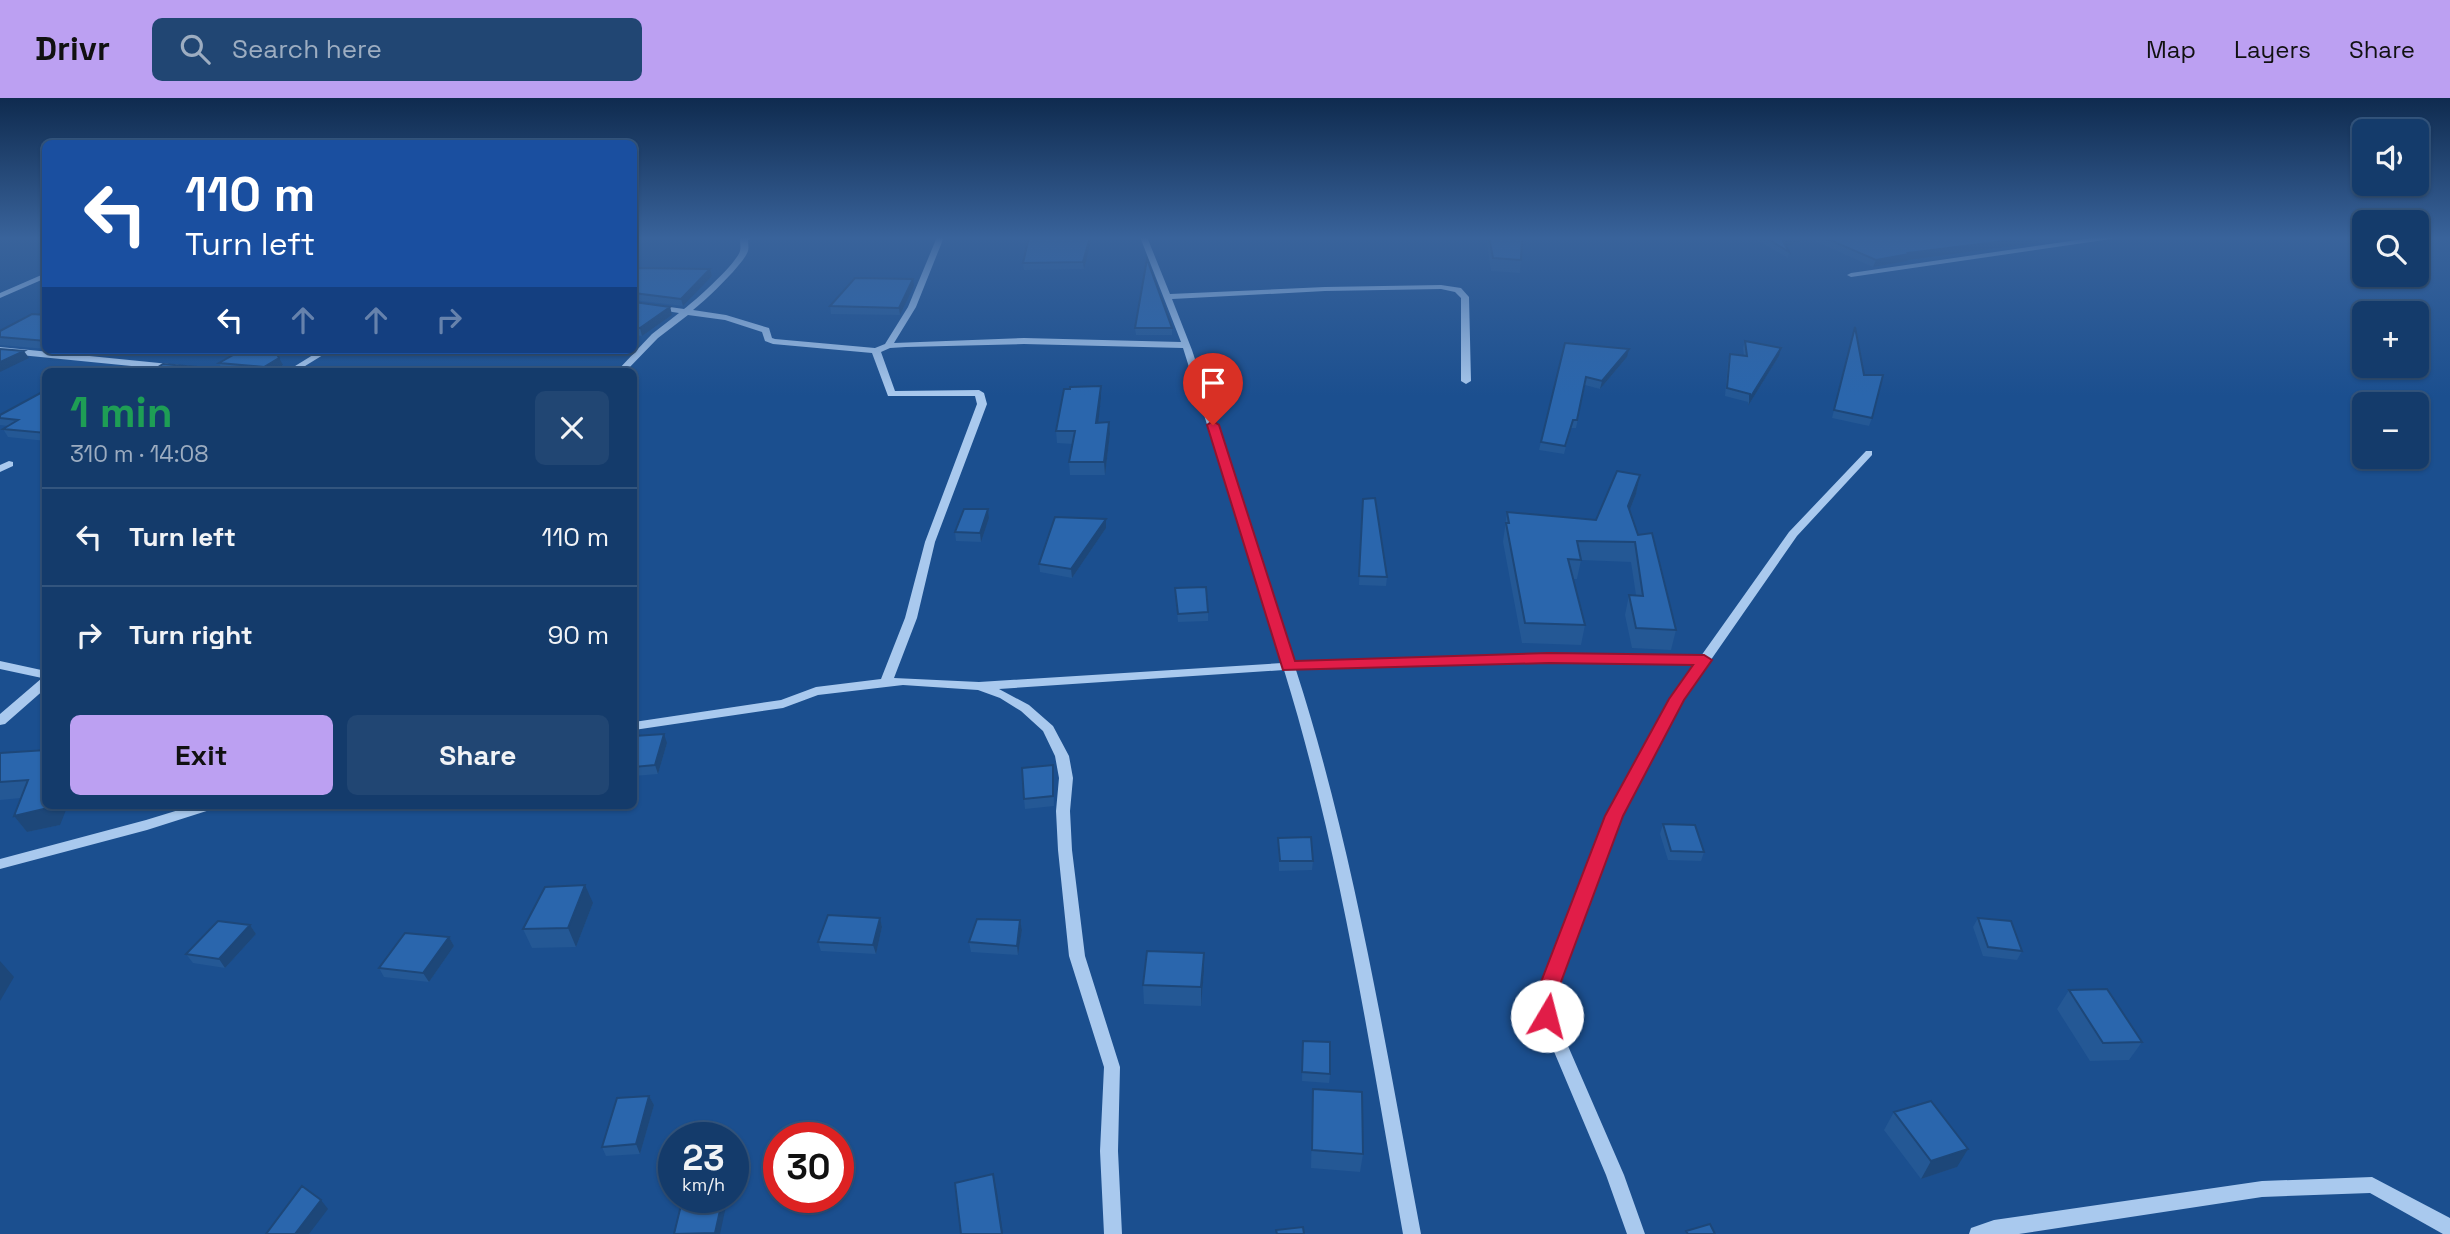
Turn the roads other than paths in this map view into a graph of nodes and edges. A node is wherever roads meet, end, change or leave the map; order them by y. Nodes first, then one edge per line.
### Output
1 (710, 290) edge
2 (919, 290) edge
3 (1164, 290) edge
4 (1305, 290) edge
5 (1458, 290) edge
6 (1167, 297) junction
7 (637, 305) edge
8 (682, 313) junction
9 (1186, 345) junction
10 (888, 346) junction
11 (0, 350) edge
12 (876, 351) junction
13 (320, 354) edge
14 (179, 368) edge
15 (296, 368) edge
16 (624, 368) edge
17 (1466, 381) dead end
18 (1869, 453) dead end
19 (0, 462) edge
20 (0, 469) edge
21 (1704, 660) junction
22 (0, 665) edge
23 (1289, 666) junction
24 (42, 674) edge
25 (886, 682) junction
26 (42, 684) edge
27 (979, 686) junction
28 (0, 721) edge
29 (637, 726) edge
30 (198, 809) edge
31 (0, 864) edge
32 (2450, 1228) edge
33 (1113, 1234) edge
34 (1412, 1234) edge
35 (1636, 1234) edge
36 (1978, 1234) edge

1 - 8 street
2 - 10 street
3 - 6 street
4 - 6 street
5 - 17 street
6 - 9 street
7 - 8 street
8 - 12 street
8 - 16 street
9 - 10 street
9 - 23 street
10 - 12 street
11 - 14 street
12 - 25 street
13 - 15 street
18 - 21 street
19 - 20 street
21 - 23 street
21 - 35 street
22 - 24 street
23 - 27 street
23 - 34 street
25 - 27 street
25 - 29 street
26 - 28 street
27 - 33 street
30 - 31 street
32 - 36 street

